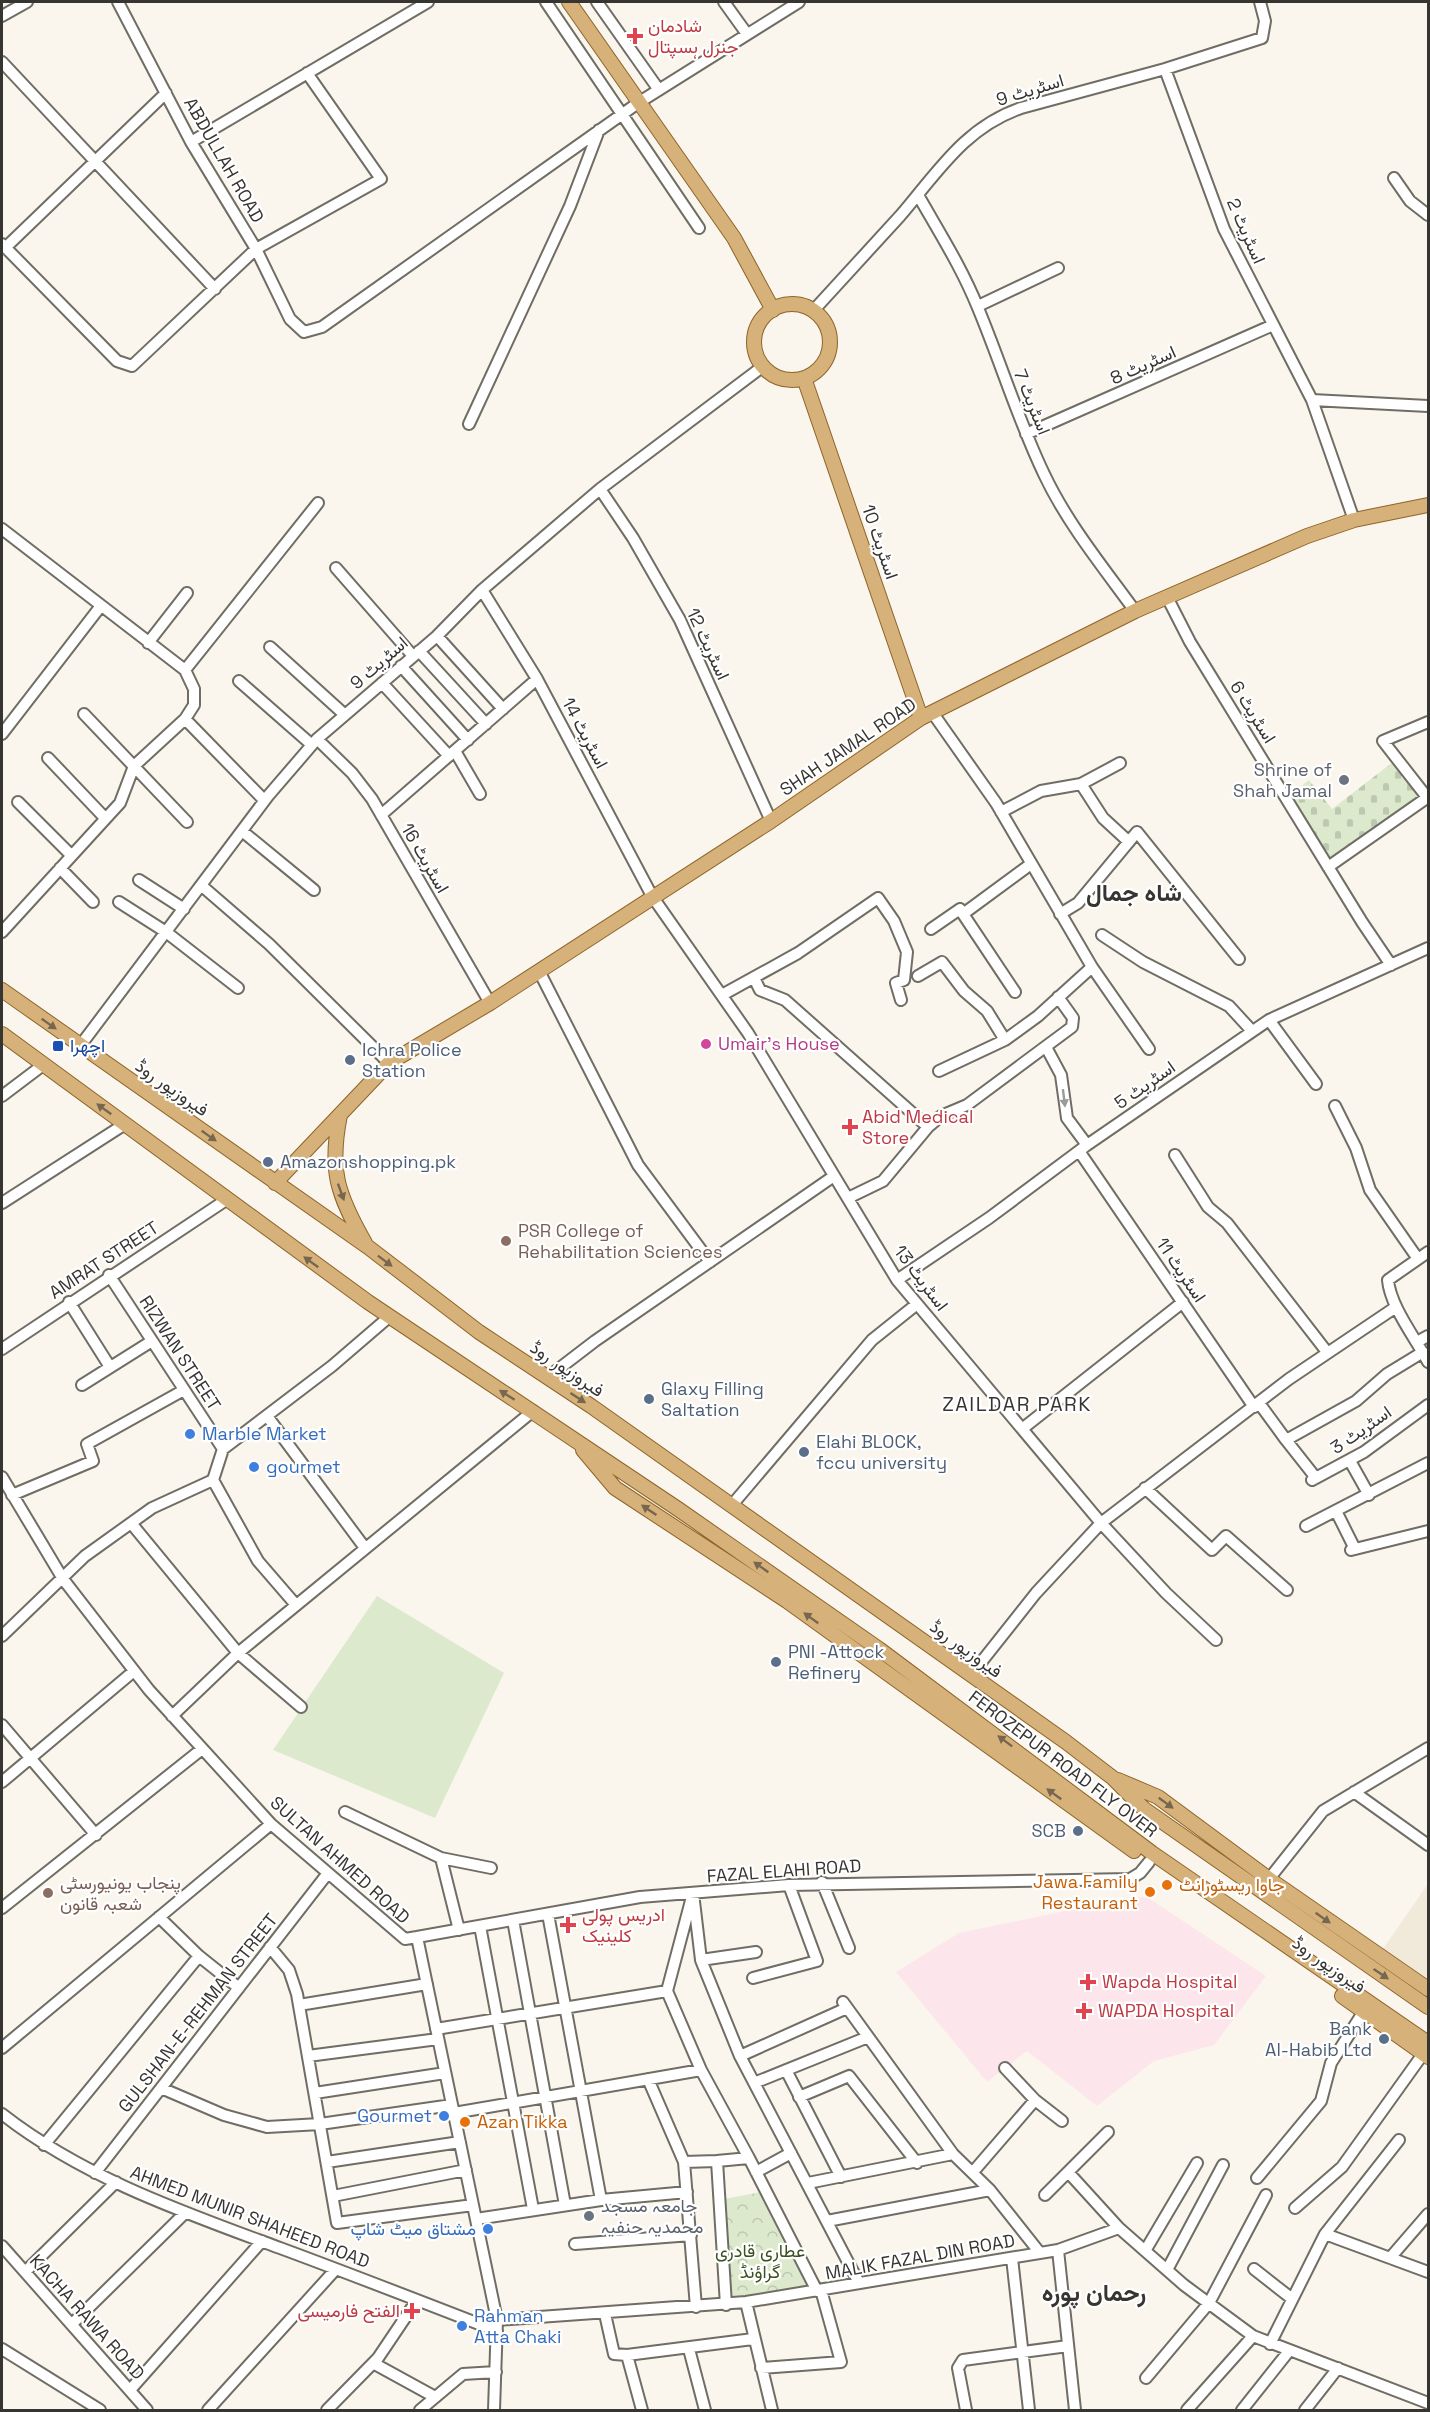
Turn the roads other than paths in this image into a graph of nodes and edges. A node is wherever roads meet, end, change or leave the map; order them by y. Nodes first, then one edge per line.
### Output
1 (27, 2) edge
2 (118, 2) edge
3 (428, 2) edge
4 (546, 2) edge
5 (569, 2) edge
6 (597, 2) edge
7 (724, 2) edge
8 (800, 2) edge
9 (1260, 2) edge
10 (2, 16) edge
11 (747, 34) junction
12 (2, 62) edge
13 (1165, 69) junction
14 (308, 73) junction
15 (659, 90) junction
16 (166, 93) junction
17 (638, 103) junction
18 (621, 114) junction
19 (599, 130) junction
20 (191, 142) junction
21 (95, 161) junction
22 (1394, 178) dead end
23 (918, 195) junction
24 (1428, 215) edge
25 (699, 228) dead end
26 (3, 246) edge
27 (256, 249) junction
28 (1058, 268) dead end
29 (215, 289) junction
30 (978, 306) junction
31 (773, 310) junction
32 (813, 311) junction
33 (1273, 325) junction
34 (762, 367) junction
35 (804, 378) junction
36 (1312, 400) junction
37 (1428, 406) edge
38 (469, 424) dead end
39 (1026, 434) junction
40 (600, 489) junction
41 (318, 503) dead end
42 (1428, 505) edge
43 (1354, 520) junction
44 (2, 529) edge
45 (336, 568) dead end
46 (482, 590) junction
47 (187, 593) dead end
48 (1167, 597) junction
49 (100, 607) junction
50 (1135, 611) junction
51 (437, 636) junction
52 (148, 643) junction
53 (270, 647) dead end
54 (416, 653) junction
55 (401, 666) junction
56 (185, 670) junction
57 (537, 679) junction
58 (239, 681) dead end
59 (382, 683) junction
60 (503, 709) junction
61 (84, 714) dead end
62 (345, 715) junction
63 (927, 715) junction
64 (184, 719) junction
65 (1428, 722) edge
66 (486, 724) junction
67 (2, 734) edge
68 (468, 740) junction
69 (314, 742) junction
70 (452, 753) junction
71 (48, 758) dead end
72 (1120, 763) dead end
73 (134, 766) junction
74 (1081, 784) junction
75 (480, 794) dead end
76 (1427, 796) edge
77 (264, 800) junction
78 (18, 802) dead end
79 (1001, 812) junction
80 (381, 815) junction
81 (105, 819) junction
82 (771, 821) junction
83 (187, 822) dead end
84 (242, 831) junction
85 (1129, 842) junction
86 (71, 855) junction
87 (1031, 864) junction
88 (1328, 867) junction
89 (60, 868) junction
90 (139, 880) dead end
91 (202, 886) junction
92 (314, 890) dead end
93 (652, 896) junction
94 (93, 902) dead end
95 (119, 902) dead end
96 (184, 909) junction
97 (963, 914) junction
98 (1059, 914) junction
99 (931, 929) dead end
100 (2, 932) edge
101 (166, 932) junction
102 (1102, 934) dead end
103 (1428, 948) edge
104 (1239, 959) dead end
105 (1391, 965) junction
106 (1092, 967) junction
107 (539, 971) junction
108 (918, 976) dead end
109 (753, 978) junction
110 (238, 988) dead end
111 (2, 990) edge
112 (1015, 992) dead end
113 (722, 995) junction
114 (1058, 997) junction
115 (901, 1000) dead end
116 (490, 1004) junction
117 (1269, 1020) junction
118 (1252, 1031) junction
119 (2, 1034) edge
120 (1005, 1040) junction
121 (80, 1046) junction
122 (1046, 1047) junction
123 (1149, 1049) dead end
124 (389, 1063) junction
125 (43, 1065) junction
126 (939, 1071) dead end
127 (1316, 1084) dead end
128 (2, 1096) edge
129 (1335, 1106) dead end
130 (340, 1114) junction
131 (125, 1125) junction
132 (927, 1127) junction
133 (1083, 1148) junction
134 (1175, 1155) dead end
135 (834, 1176) junction
136 (275, 1183) junction
137 (848, 1198) junction
138 (226, 1200) junction
139 (2, 1203) edge
140 (368, 1247) junction
141 (1425, 1257) edge
142 (710, 1262) junction
143 (109, 1275) junction
144 (897, 1280) junction
145 (69, 1302) junction
146 (1183, 1302) junction
147 (917, 1304) junction
148 (1396, 1307) junction
149 (389, 1317) junction
150 (1428, 1336) edge
151 (152, 1341) junction
152 (1420, 1347) junction
153 (2, 1349) edge
154 (1327, 1352) junction
155 (1428, 1362) edge
156 (110, 1367) junction
157 (548, 1377) junction
158 (82, 1385) dead end
159 (184, 1390) junction
160 (1256, 1405) junction
161 (1428, 1405) edge
162 (533, 1411) junction
163 (267, 1416) junction
164 (1022, 1429) junction
165 (572, 1437) junction
166 (1286, 1440) junction
167 (223, 1449) junction
168 (1350, 1461) junction
169 (1428, 1462) edge
170 (2, 1478) edge
171 (1314, 1479) joint
172 (213, 1480) junction
173 (1145, 1488) junction
174 (12, 1495) junction
175 (1369, 1495) junction
176 (732, 1505) junction
177 (678, 1509) joint
178 (1336, 1511) junction
179 (131, 1523) junction
180 (1101, 1523) junction
181 (1306, 1526) dead end
182 (1428, 1531) edge
183 (365, 1548) junction
184 (63, 1579) junction
185 (1287, 1590) dead end
186 (296, 1605) junction
187 (2, 1633) edge
188 (1216, 1640) dead end
189 (238, 1653) junction
190 (134, 1671) junction
191 (971, 1675) junction
192 (302, 1707) dead end
193 (172, 1716) junction
194 (2, 1725) edge
195 (1428, 1748) edge
196 (202, 1749) junction
197 (30, 1758) junction
198 (1113, 1778) junction
199 (2, 1782) edge
200 (1354, 1792) junction
201 (345, 1812) dead end
202 (271, 1824) junction
203 (96, 1835) junction
204 (1428, 1845) edge
205 (441, 1858) junction
206 (1149, 1862) junction
207 (491, 1868) dead end
208 (328, 1873) junction
209 (1269, 1879) junction
210 (822, 1882) junction
211 (789, 1884) junction
212 (693, 1893) junction
213 (2, 1908) edge
214 (548, 1914) junction
215 (159, 1917) junction
216 (513, 1920) junction
217 (480, 1926) junction
218 (459, 1930) junction
219 (417, 1938) junction
220 (270, 1947) junction
221 (849, 1948) dead end
222 (756, 1952) dead end
223 (199, 1956) junction
224 (701, 1960) junction
225 (753, 1978) dead end
226 (427, 1984) junction
227 (239, 1988) junction
228 (1428, 1989) edge
229 (667, 1991) junction
230 (299, 2005) junction
231 (1428, 2007) edge
232 (566, 2008) junction
233 (1364, 2011) junction
234 (531, 2014) junction
235 (498, 2019) junction
236 (437, 2034) junction
237 (868, 2037) junction
238 (2, 2048) edge
239 (1427, 2051) edge
240 (308, 2056) junction
241 (740, 2056) junction
242 (1005, 2068) dead end
243 (701, 2070) junction
244 (786, 2070) junction
245 (445, 2073) junction
246 (648, 2079) junction
247 (754, 2083) junction
248 (161, 2088) junction
249 (581, 2092) junction
250 (315, 2093) junction
251 (799, 2097) junction
252 (546, 2098) junction
253 (1035, 2100) junction
254 (513, 2103) junction
255 (453, 2109) junction
256 (2, 2114) edge
257 (1062, 2121) dead end
258 (320, 2124) junction
259 (1108, 2132) dead end
260 (1399, 2140) dead end
261 (460, 2142) junction
262 (44, 2145) junction
263 (792, 2153) junction
264 (953, 2154) junction
265 (749, 2158) junction
266 (717, 2161) junction
267 (327, 2162) junction
268 (684, 2162) junction
269 (916, 2163) junction
270 (1197, 2163) dead end
271 (1223, 2165) dead end
272 (466, 2170) junction
273 (756, 2172) junction
274 (973, 2172) junction
275 (1068, 2172) junction
276 (95, 2173) junction
277 (841, 2177) junction
278 (1257, 2178) dead end
279 (116, 2182) junction
280 (808, 2183) junction
281 (990, 2190) junction
282 (687, 2192) junction
283 (1045, 2195) dead end
284 (1266, 2195) dead end
285 (333, 2196) junction
286 (601, 2200) junction
287 (473, 2205) junction
288 (565, 2205) junction
289 (1295, 2208) dead end
290 (533, 2209) junction
291 (185, 2213) junction
292 (1428, 2214) edge
293 (476, 2219) junction
294 (827, 2221) junction
295 (1119, 2228) junction
296 (1325, 2234) junction
297 (691, 2235) junction
298 (262, 2241) junction
299 (575, 2244) dead end
300 (3, 2250) edge
301 (1058, 2250) junction
302 (1144, 2251) junction
303 (1040, 2253) junction
304 (1012, 2258) junction
305 (1390, 2258) junction
306 (336, 2269) junction
307 (1254, 2269) dead end
308 (1167, 2270) junction
309 (25, 2272) junction
310 (1428, 2272) edge
311 (859, 2283) junction
312 (819, 2291) junction
313 (1291, 2298) junction
314 (417, 2300) junction
315 (746, 2302) junction
316 (1209, 2303) junction
317 (726, 2305) junction
318 (696, 2307) junction
319 (605, 2314) junction
320 (72, 2324) junction
321 (497, 2325) junction
322 (1253, 2336) junction
323 (753, 2339) junction
324 (1270, 2344) junction
325 (1068, 2346) junction
326 (2, 2349) edge
327 (688, 2349) junction
328 (1289, 2351) junction
329 (1022, 2352) junction
330 (627, 2355) junction
331 (373, 2363) junction
332 (1338, 2367) junction
333 (761, 2368) junction
334 (496, 2372) junction
335 (1146, 2378) dead end
336 (130, 2390) junction
337 (435, 2397) junction
338 (1428, 2403) edge
339 (100, 2410) edge
340 (146, 2410) edge
341 (208, 2410) edge
342 (327, 2410) edge
343 (420, 2410) edge
344 (495, 2410) edge
345 (642, 2410) edge
346 (705, 2410) edge
347 (772, 2410) edge
348 (966, 2410) edge
349 (1029, 2410) edge
350 (1076, 2410) edge
351 (1187, 2410) edge
352 (1242, 2410) edge
353 (1305, 2410) edge

1 - 10 street
2 - 16 street, ABDULLAH ROAD
3 - 14 street
4 - 18 street
5 - 17 main road
6 - 15 street
7 - 11 street
8 - 11 street
9 - 13 street, اسٹریٹ 9
11 - 15 street
12 - 21 street
13 - 23 street, اسٹریٹ 9
13 - 33 street, اسٹریٹ 2
14 - 20 street
14 - 27 street
15 - 17 street
16 - 20 street, ABDULLAH ROAD
16 - 21 street
17 - 18 street
17 - 31 main road
18 - 19 street
18 - 25 street
19 - 27 street, ABDULLAH ROAD
19 - 38 street
20 - 27 street, ABDULLAH ROAD
21 - 26 street
21 - 29 street
22 - 24 street
23 - 30 street, اسٹریٹ 7
23 - 32 street, اسٹریٹ 9
26 - 29 street
27 - 29 street
28 - 30 street
30 - 39 street, اسٹریٹ 7
31 - 32 main road
31 - 34 main road
32 - 35 main road
33 - 36 street, اسٹریٹ 2
33 - 39 street, اسٹریٹ 8
34 - 35 main road
34 - 40 street, اسٹریٹ 9
35 - 63 main road, اسٹریٹ 10
36 - 37 street
36 - 43 street, اسٹریٹ 2
39 - 50 street, اسٹریٹ 7
40 - 46 street, اسٹریٹ 9
40 - 82 street, اسٹریٹ 12
41 - 56 street
42 - 43 main road, SHAH JAMAL ROAD
43 - 48 main road, SHAH JAMAL ROAD
44 - 49 street
45 - 54 street
46 - 51 street, اسٹریٹ 9
46 - 57 street, اسٹریٹ 14
47 - 52 street
48 - 50 main road, SHAH JAMAL ROAD
48 - 88 street, اسٹریٹ 6
49 - 52 street
49 - 67 street
50 - 63 main road, SHAH JAMAL ROAD
51 - 54 street, اسٹریٹ 9
51 - 60 street
52 - 56 street
53 - 62 street
54 - 55 street, اسٹریٹ 9
54 - 66 street
55 - 59 street, اسٹریٹ 9
55 - 68 street
56 - 64 street
57 - 60 street
57 - 93 street, اسٹریٹ 14
58 - 69 street, اسٹریٹ 16
59 - 62 street, اسٹریٹ 9
59 - 70 street
60 - 66 street
61 - 73 street
62 - 69 street, اسٹریٹ 9
63 - 79 street
63 - 82 main road, SHAH JAMAL ROAD
64 - 73 street
64 - 77 street
65 - 76 street
66 - 68 street
68 - 70 street
69 - 77 street, اسٹریٹ 9
69 - 80 street, اسٹریٹ 16
70 - 75 street
70 - 80 street
71 - 81 street
72 - 74 street
73 - 81 street
73 - 83 street
74 - 79 street
74 - 85 street
76 - 88 street
77 - 84 street, اسٹریٹ 9
78 - 86 street
79 - 87 street
80 - 116 street, اسٹریٹ 16
81 - 86 street
82 - 93 main road, SHAH JAMAL ROAD
84 - 91 street, اسٹریٹ 9
84 - 92 street
85 - 98 street
85 - 104 street
86 - 89 street
87 - 97 street
87 - 98 street
88 - 105 street, اسٹریٹ 6
89 - 94 street
89 - 100 street
90 - 96 street
91 - 96 street, اسٹریٹ 9
91 - 124 street
93 - 107 main road, SHAH JAMAL ROAD
93 - 113 street, اسٹریٹ 13
95 - 101 street
96 - 101 street, اسٹریٹ 9
97 - 99 street
97 - 112 street
98 - 106 street
101 - 110 street
101 - 121 street, اسٹریٹ 9
102 - 118 street
103 - 105 street, اسٹریٹ 5
105 - 117 street, اسٹریٹ 5
106 - 114 street
106 - 123 street
107 - 116 main road, SHAH JAMAL ROAD
107 - 142 street
108 - 120 street
109 - 113 street
109 - 115 street
109 - 132 street
111 -> 121 main road, فیروزپور روڈ
113 - 135 street, اسٹریٹ 13
114 - 120 street
114 - 122 street
116 - 124 main road, SHAH JAMAL ROAD
117 - 118 street, اسٹریٹ 5
117 - 127 street
118 - 133 street, اسٹریٹ 5
119 - 125 main road, فیروزپور روڈ
120 - 126 street
121 -> 136 main road, فیروزپور روڈ
122 - 132 street
122 -> 133 street, اسٹریٹ 11
124 - 130 main road, SHAH JAMAL ROAD
125 - 128 street
131 -> 125 main road, فیروزپور روڈ
129 - 141 street
130 - 136 main road, SHAH JAMAL ROAD
130 -> 140 main road
131 - 138 main road, فیروزپور روڈ
131 - 139 street
132 - 137 street
133 - 144 street, اسٹریٹ 5
133 - 146 street, اسٹریٹ 11
134 - 154 street
135 - 137 street, اسٹریٹ 13
135 - 142 street
136 - 140 main road, فیروزپور روڈ
137 - 144 street, اسٹریٹ 13
138 - 143 street, AMRAT STREET
149 -> 138 main road, فیروزپور روڈ
140 -> 157 main road, فیروزپور روڈ
141 - 148 street
142 - 157 street
143 - 145 street, AMRAT STREET
143 - 151 street, RIZWAN STREET
144 - 147 street, اسٹریٹ 13
145 - 153 street, AMRAT STREET
145 - 156 street
146 - 160 street, اسٹریٹ 11
146 - 164 street
147 - 164 street, اسٹریٹ 13
147 - 176 street
148 - 152 street
148 - 154 street
162 -> 149 main road, فیروزپور روڈ
149 - 163 street
150 - 152 street
151 - 156 street
151 - 159 street, RIZWAN STREET
152 - 155 street
152 - 166 street
154 - 160 street
156 - 158 street
157 -> 176 main road, فیروزپور روڈ
159 - 167 street, RIZWAN STREET
159 - 174 street
160 - 166 street, اسٹریٹ 11
160 - 173 street
161 - 168 street, اسٹریٹ 3
162 - 165 main road, فیروزپور روڈ
162 - 183 street
163 - 167 street
163 - 183 street
164 - 180 street, اسٹریٹ 13
165 - 177 main road, فیروزپور روڈ
206 -> 165 main road, فیروزپور روڈ
166 - 171 street, اسٹریٹ 11
167 - 172 street
168 - 171 street, اسٹریٹ 3
168 - 175 street
169 - 175 street
170 - 174 street, SULTAN AHMED ROAD
172 - 179 street
172 - 186 street
173 - 180 street
173 - 185 street
174 - 184 street, SULTAN AHMED ROAD
175 - 178 street
176 - 191 main road, فیروزپور روڈ
239 -> 177 main road, FEROZEPUR ROAD FLY OVER
178 - 181 street
178 - 182 street
179 - 184 street
179 - 189 street
180 - 188 street, اسٹریٹ 13
180 - 191 street
183 - 186 street
184 - 187 street
184 - 190 street, SULTAN AHMED ROAD
186 - 189 street
189 - 192 street
189 - 193 street
190 - 193 street, SULTAN AHMED ROAD
190 - 197 street
191 - 198 main road, فیروزپور روڈ
193 - 196 street, SULTAN AHMED ROAD
194 - 197 street
195 - 200 street
196 - 202 street, SULTAN AHMED ROAD
196 - 203 street
197 - 199 street
197 - 203 street
198 -> 209 main road, فیروزپور روڈ
198 -> 231 main road, فیروزپور روڈ
200 - 204 street
200 - 209 street
201 - 205 street
202 - 208 street, SULTAN AHMED ROAD
202 - 215 street
203 - 213 street
205 - 207 street
205 - 218 street
206 - 210 street, FAZAL ELAHI ROAD
206 - 233 main road, فیروزپور روڈ
208 - 219 street, SULTAN AHMED ROAD
208 - 220 street, GULSHAN-E-REHMAN STREET
209 -> 228 main road, فیروزپور روڈ
210 - 211 street, FAZAL ELAHI ROAD
210 - 221 street
211 - 212 street, FAZAL ELAHI ROAD
211 - 225 street
212 - 214 street, FAZAL ELAHI ROAD
212 - 224 street
212 - 229 street
214 - 216 street, FAZAL ELAHI ROAD
214 - 232 street
215 - 223 street
215 - 238 street
216 - 217 street, FAZAL ELAHI ROAD
216 - 234 street
217 - 218 street, FAZAL ELAHI ROAD
217 - 235 street
218 - 219 street, FAZAL ELAHI ROAD
219 - 226 street, SULTAN AHMED ROAD
220 - 227 street, GULSHAN-E-REHMAN STREET
220 - 230 street
222 - 224 street
223 - 227 street
223 - 262 street
224 - 241 street
226 - 230 street
226 - 236 street, SULTAN AHMED ROAD
227 - 248 street, GULSHAN-E-REHMAN STREET
229 - 232 street
229 - 243 street
230 - 240 street
232 - 234 street
232 - 249 street
233 - 239 main road, فیروزپور روڈ
233 - 278 street
234 - 235 street
234 - 252 street
235 - 236 street
235 - 254 street
236 - 240 street
236 - 245 street, SULTAN AHMED ROAD
237 - 241 street
237 - 244 street
237 - 264 street
239 - 289 street
240 - 250 street
241 - 247 street
242 - 253 street
243 - 246 street
243 - 265 street
244 - 247 street
244 - 251 street
245 - 250 street
245 - 255 street, SULTAN AHMED ROAD
246 - 249 street
246 - 268 street
247 - 263 street
248 - 258 street
248 - 276 street, GULSHAN-E-REHMAN STREET
249 - 252 street
249 - 286 street
250 - 258 street
251 - 269 street
251 - 277 street
252 - 254 street
252 - 288 street
253 - 257 street
253 - 274 street
254 - 255 street
254 - 290 street
255 - 258 street
255 - 261 street, SULTAN AHMED ROAD
256 - 262 street, AHMED MUNIR SHAHEED ROAD
258 - 267 street
259 - 275 street
260 - 296 street
261 - 267 street
261 - 272 street, SULTAN AHMED ROAD
262 - 276 street, AHMED MUNIR SHAHEED ROAD
263 - 273 street
263 - 280 street
264 - 269 street
264 - 274 street
265 - 266 street
265 - 273 street
266 - 268 street
266 - 317 street
267 - 285 street
268 - 282 street
269 - 277 street
270 - 302 street
271 - 308 street
272 - 285 street
272 - 287 street, SULTAN AHMED ROAD
273 - 312 street
274 - 281 street
275 - 283 street
275 - 295 street
276 - 279 street, AHMED MUNIR SHAHEED ROAD
277 - 280 street
279 - 291 street, AHMED MUNIR SHAHEED ROAD
279 - 309 street
280 - 294 street
281 - 294 street
281 - 303 street
282 - 286 street
282 - 297 street
284 - 316 street
285 - 287 street
286 - 288 street
287 - 293 street, SULTAN AHMED ROAD
288 - 290 street
290 - 293 street
291 - 298 street, AHMED MUNIR SHAHEED ROAD
291 - 320 street
292 - 305 street
293 - 321 street, SULTAN AHMED ROAD
294 - 311 street
295 - 301 street, MALIK FAZAL DIN ROAD
295 - 302 street
296 - 305 street
296 - 313 street
297 - 299 street
297 - 318 street
298 - 306 street, AHMED MUNIR SHAHEED ROAD
298 - 336 street
300 - 309 street, KACHA RAWA ROAD
301 - 303 street, MALIK FAZAL DIN ROAD
301 - 325 street
302 - 308 street
303 - 304 street, MALIK FAZAL DIN ROAD
304 - 311 street, MALIK FAZAL DIN ROAD
304 - 329 street
305 - 310 street
306 - 314 street, AHMED MUNIR SHAHEED ROAD
306 - 341 street
307 - 313 street
308 - 316 street
309 - 320 street, KACHA RAWA ROAD
311 - 312 street, MALIK FAZAL DIN ROAD
312 - 315 street, MALIK FAZAL DIN ROAD
312 - 333 street
313 - 324 street
314 - 321 street, AHMED MUNIR SHAHEED ROAD
314 - 331 street
315 - 317 street, MALIK FAZAL DIN ROAD
315 - 323 street
316 - 322 street
316 - 335 street
317 - 318 street, MALIK FAZAL DIN ROAD
318 - 319 street, MALIK FAZAL DIN ROAD
319 - 321 street, MALIK FAZAL DIN ROAD
319 - 330 street
320 - 336 street, KACHA RAWA ROAD
321 - 334 street, SULTAN AHMED ROAD
322 - 324 street
322 - 351 street
323 - 327 street
323 - 333 street
324 - 328 street
325 - 329 street
325 - 350 street
326 - 339 street
327 - 330 street
327 - 346 street
328 - 332 street
328 - 352 street
329 - 348 street
329 - 349 street
330 - 345 street
331 - 337 street
331 - 342 street
332 - 338 street
332 - 353 street
333 - 347 street
334 - 337 street
334 - 344 street, SULTAN AHMED ROAD
336 - 340 street, KACHA RAWA ROAD
337 - 343 street

